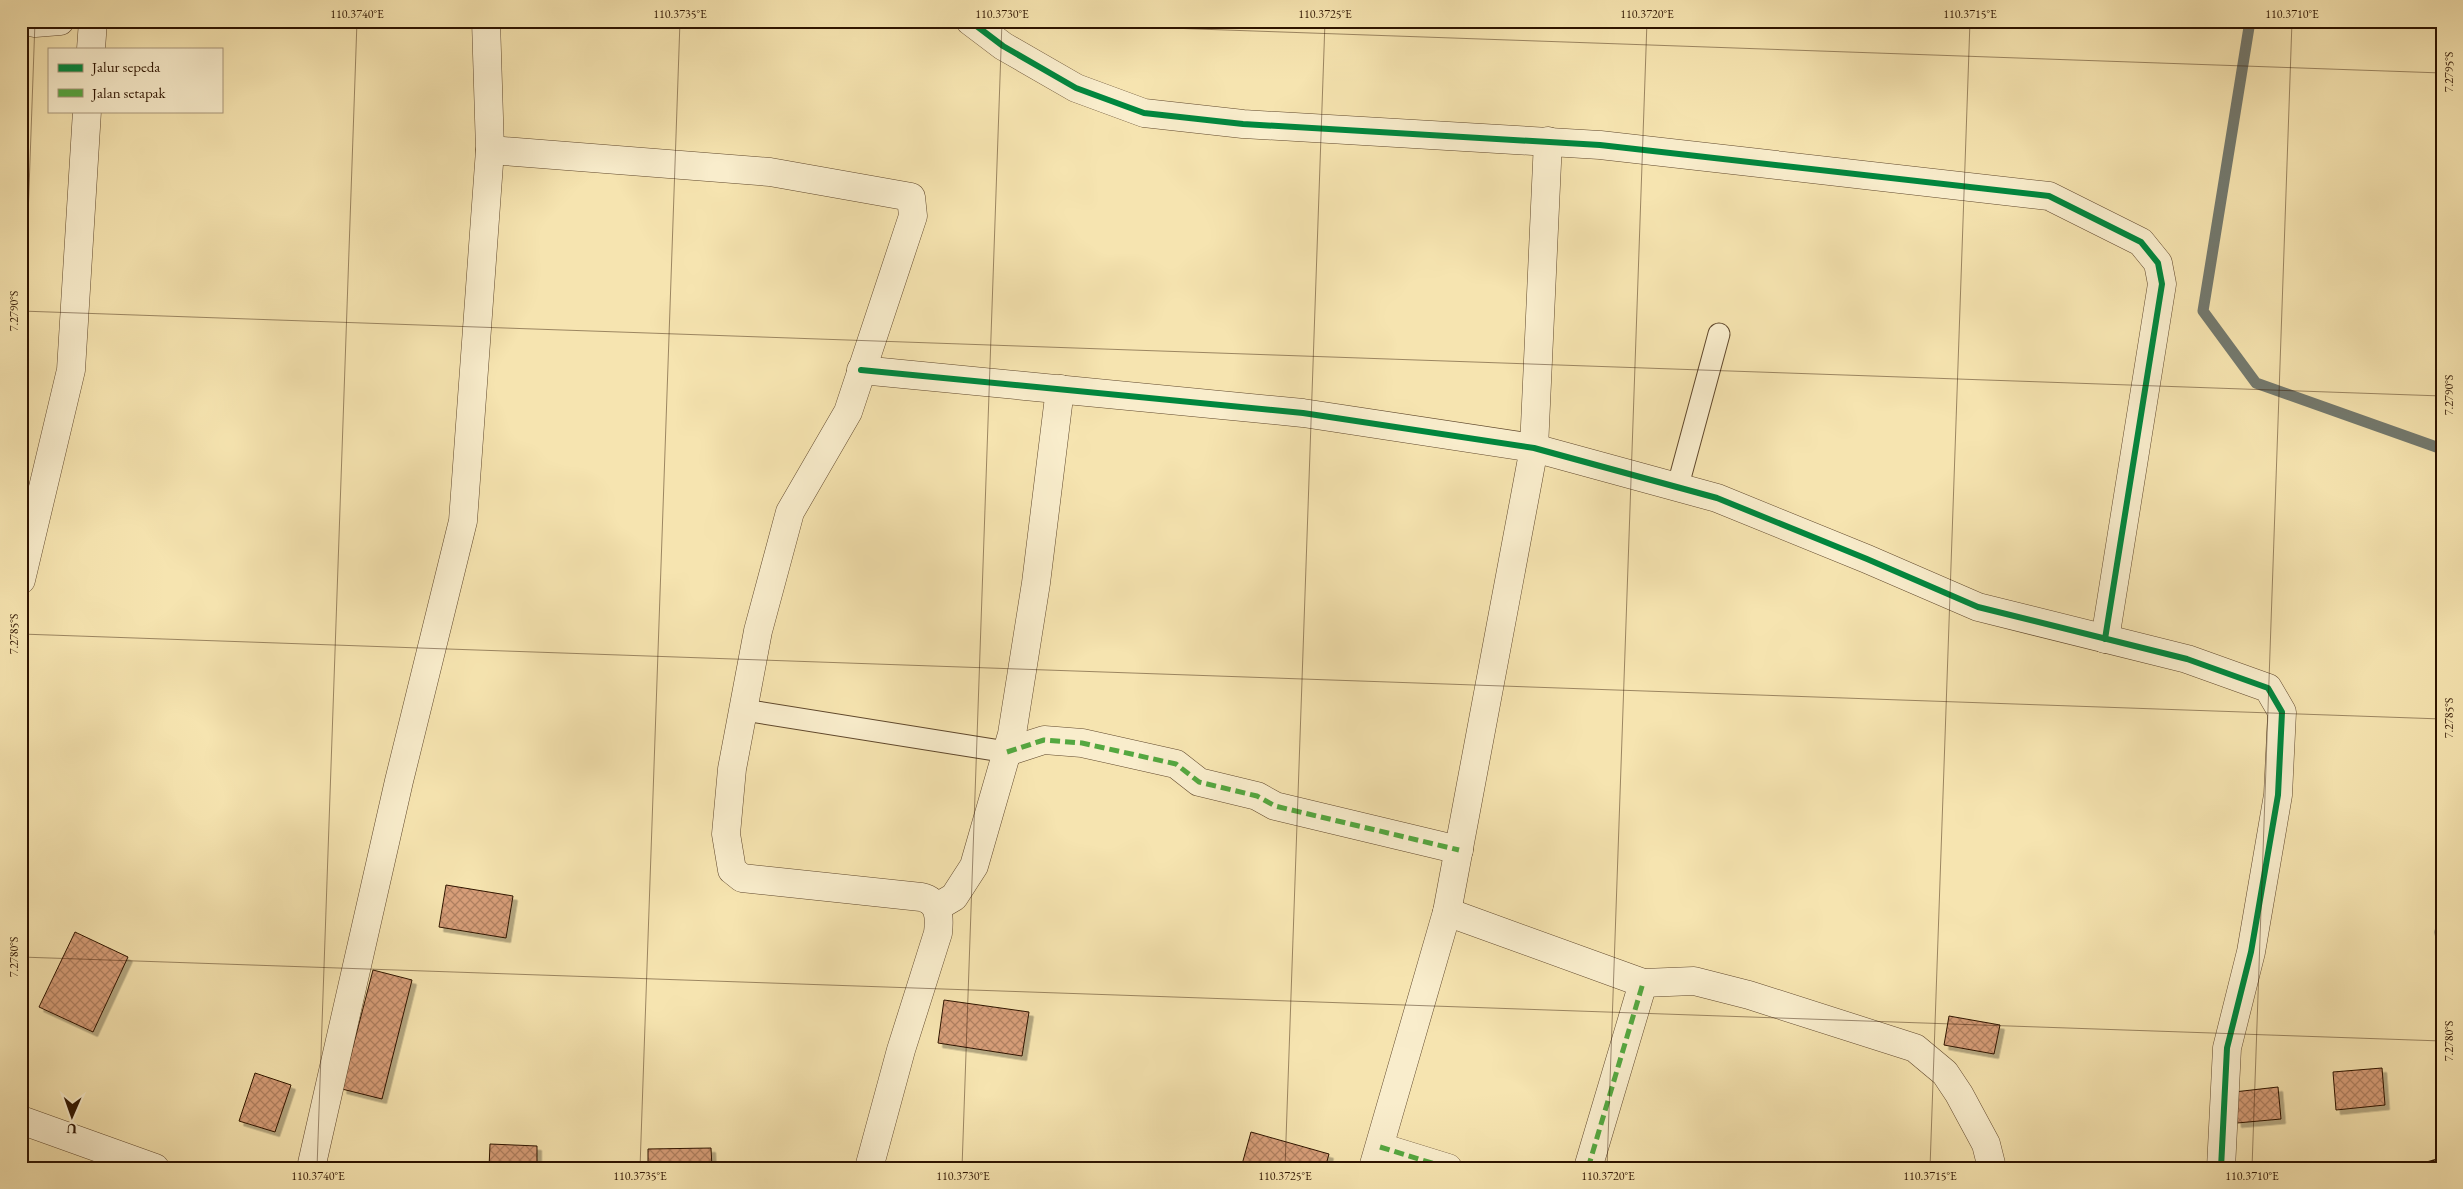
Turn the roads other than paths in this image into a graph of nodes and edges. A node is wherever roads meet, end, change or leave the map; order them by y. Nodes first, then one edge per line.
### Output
1 (25, 21) edge
2 (60, 21) edge
3 (93, 21) edge
4 (486, 21) edge
5 (970, 21) edge
6 (91, 48) edge
7 (87, 112) edge
8 (1548, 141) junction
9 (490, 150) junction
10 (1719, 334) dead end
11 (861, 370) junction
12 (1060, 389) junction
13 (1534, 448) junction
14 (1678, 489) junction
15 (21, 580) edge
16 (2105, 639) junction
17 (744, 710) junction
18 (1006, 752) junction
19 (1459, 850) junction
20 (937, 907) junction
21 (1447, 912) junction
22 (1643, 983) junction
23 (21, 1120) edge
24 (1377, 1157) edge
25 (155, 1168) edge
26 (311, 1168) edge
27 (869, 1168) edge
28 (1448, 1168) edge
29 (1588, 1168) edge
30 (1992, 1168) edge
31 (2221, 1168) edge

1 - 2 street
3 - 6 street
4 - 9 street
5 - 8 street
7 - 15 street
8 - 13 street
8 - 16 street
9 - 11 street
9 - 26 street
10 - 14 lane
11 - 12 street
11 - 17 street
12 - 13 street
12 - 18 street
13 - 14 street
13 - 19 street
14 - 16 street
16 - 31 street
17 - 18 lane
17 - 20 street
18 - 19 street
18 - 20 street
19 - 21 street
20 - 27 street
21 - 22 street
21 - 24 street
22 - 29 street
22 - 30 street
23 - 25 street
24 - 28 street

